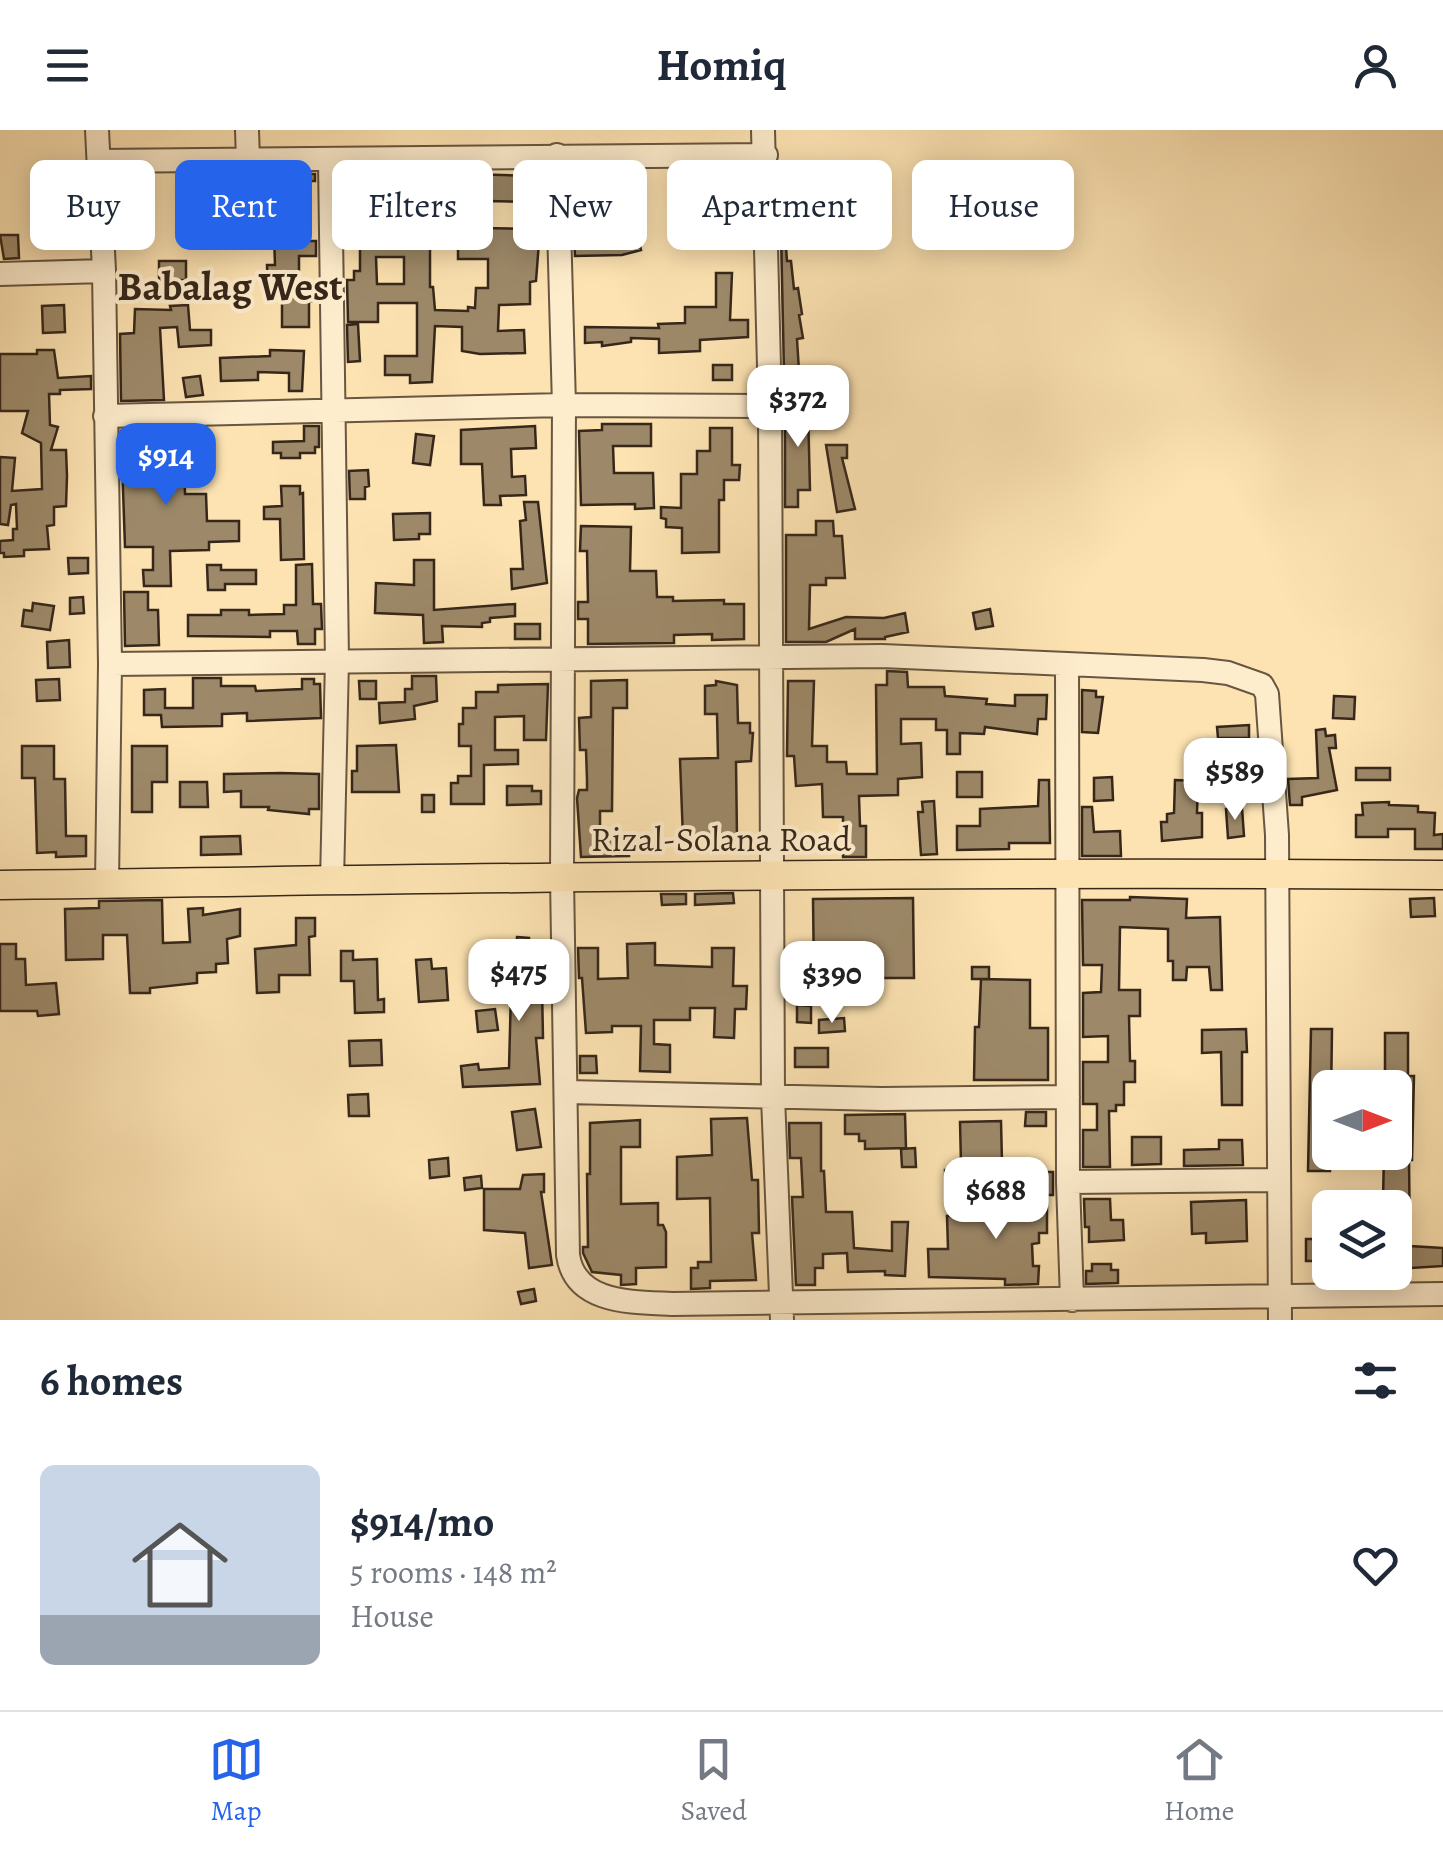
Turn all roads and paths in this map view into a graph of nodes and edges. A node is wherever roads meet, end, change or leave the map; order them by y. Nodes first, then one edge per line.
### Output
1 (97, 130) edge
2 (247, 130) edge
3 (763, 130) edge
4 (766, 154) junction
5 (558, 155) junction
6 (100, 160) edge
7 (248, 160) edge
8 (312, 160) edge
9 (330, 160) junction
10 (103, 250) edge
11 (104, 271) junction
12 (0, 274) edge
13 (564, 404) junction
14 (770, 406) junction
15 (336, 410) junction
16 (105, 416) junction
17 (770, 658) junction
18 (337, 660) junction
19 (564, 660) junction
20 (110, 664) junction
21 (1067, 664) junction
22 (1276, 873) junction
23 (1068, 874) junction
24 (1443, 875) edge
25 (772, 876) junction
26 (562, 877) junction
27 (332, 882) junction
28 (107, 883) junction
29 (0, 884) edge
30 (567, 1092) junction
31 (773, 1097) junction
32 (1068, 1097) junction
33 (1280, 1180) junction
34 (1068, 1182) junction
35 (1443, 1294) edge
36 (1062, 1307) edge
37 (1281, 1309) edge
38 (781, 1310) edge

1 - 6 street
2 - 7 street
3 - 4 street
4 - 5 street
4 - 14 street
5 - 9 street
5 - 13 street
8 - 9 street
9 - 15 street
10 - 11 street
11 - 12 street
11 - 16 street
13 - 14 street
13 - 15 street
13 - 19 street
14 - 17 street
15 - 16 street
15 - 18 street
16 - 20 street
17 - 19 street
17 - 21 street
17 - 25 street
18 - 19 street
18 - 20 street
18 - 27 street
19 - 26 street
20 - 28 street
21 - 22 street
21 - 23 street
22 - 23 main road, Rizal-Solana Road
22 - 24 main road, Rizal-Solana Road
22 - 33 street
23 - 25 main road, Rizal-Solana Road
23 - 32 street
25 - 26 main road, Rizal-Solana Road
25 - 31 street
26 - 27 main road, Rizal-Solana Road
26 - 30 street
27 - 28 main road, Rizal-Solana Road
28 - 29 main road, Rizal-Solana Road
30 - 31 street
30 - 38 street
31 - 32 street
31 - 38 street
32 - 34 street
33 - 34 street
33 - 37 street
34 - 36 street
35 - 37 street
36 - 37 street
36 - 38 street

